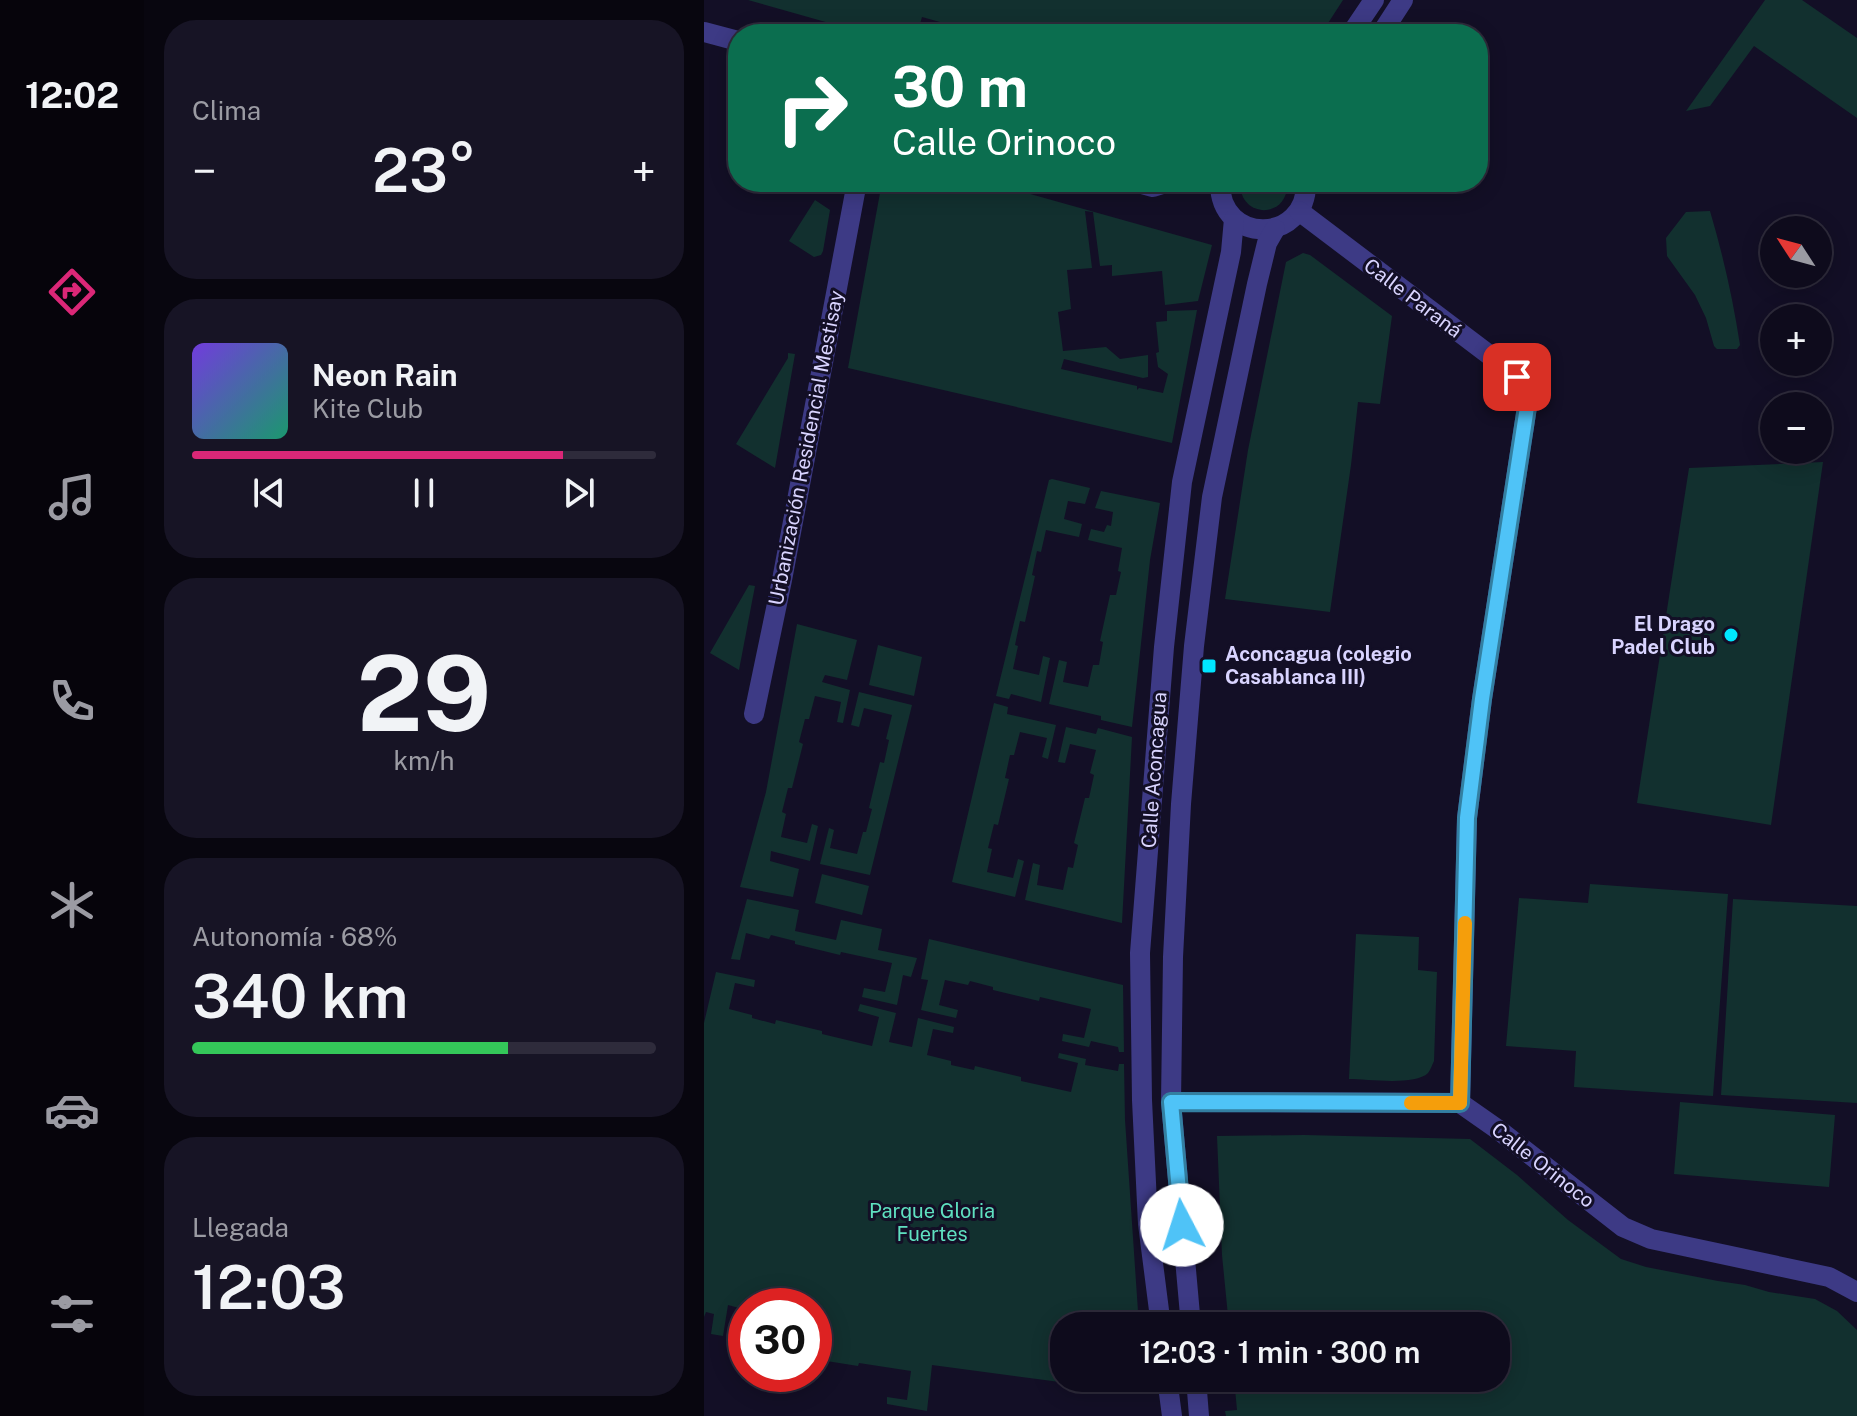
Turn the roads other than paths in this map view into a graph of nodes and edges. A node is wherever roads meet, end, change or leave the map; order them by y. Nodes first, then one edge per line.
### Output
1 (1374, 0) edge
2 (1403, 0) edge
3 (1358, 24) edge
4 (1387, 24) edge
5 (704, 32) edge
6 (728, 38) edge
7 (855, 192) edge
8 (1219, 192) edge
9 (1306, 192) edge
10 (1299, 211) junction
11 (1234, 219) junction
12 (1275, 229) junction
13 (754, 714) dead end
14 (1171, 1102) junction
15 (1460, 1103) junction
16 (1857, 1292) edge
17 (1159, 1312) edge
18 (1190, 1312) edge
19 (1169, 1392) edge
20 (1197, 1392) edge
21 (1172, 1416) edge
22 (1199, 1416) edge

1 - 3 street
2 - 4 street
5 - 6 street
7 - 13 street, Urbanización Residencial Mestisay
8 - 11 street
9 - 10 street
10 - 12 street
10 - 15 street, Calle Paraná
11 - 12 street
11 - 17 street, Calle Aconcagua
12 - 14 street, Calle Aconcagua
14 - 15 street
14 - 18 street, Calle Aconcagua
15 - 16 street, Calle Orinoco
19 - 21 street
20 - 22 street

